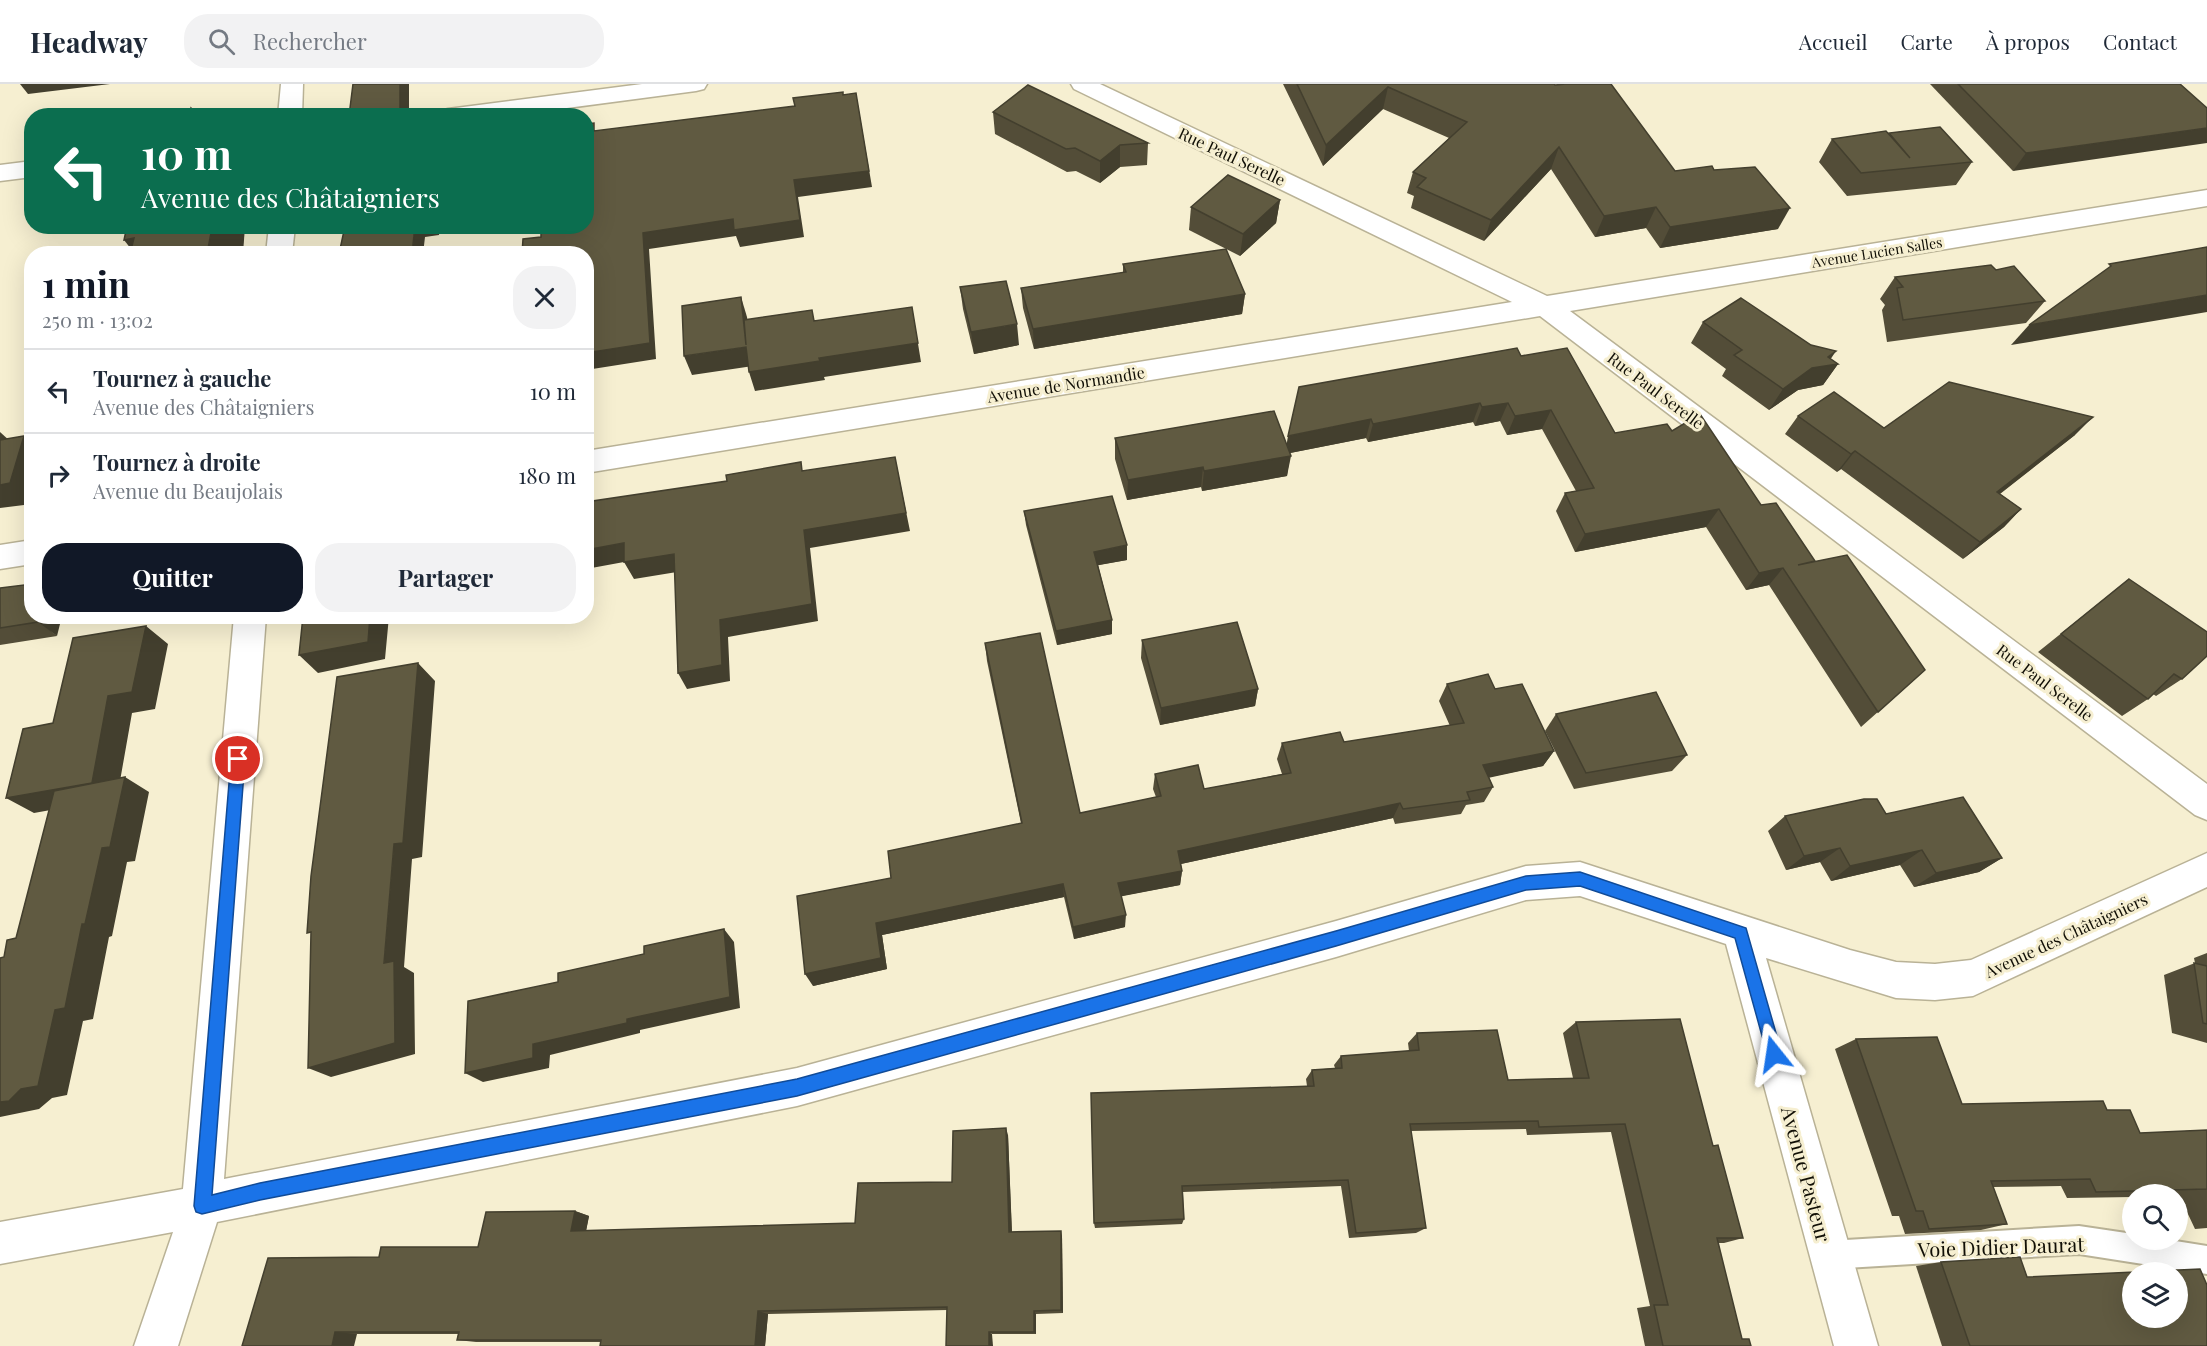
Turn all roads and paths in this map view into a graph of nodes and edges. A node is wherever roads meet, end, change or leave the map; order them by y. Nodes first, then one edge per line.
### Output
1 (292, 84) edge
2 (696, 84) edge
3 (1082, 84) edge
4 (290, 108) edge
5 (510, 108) edge
6 (24, 170) edge
7 (0, 173) edge
8 (2207, 198) edge
9 (1546, 307) junction
10 (594, 461) edge
11 (24, 553) edge
12 (0, 557) edge
13 (249, 624) edge
14 (2207, 804) edge
15 (2207, 869) edge
16 (1741, 933) junction
17 (202, 1206) junction
18 (0, 1243) edge
19 (1829, 1255) junction
20 (2207, 1260) edge
21 (156, 1346) edge
22 (1856, 1346) edge

1 - 4 street
2 - 5 street
3 - 9 street, Rue Paul Serelle
6 - 7 street
8 - 9 street, Avenue Lucien Salles
9 - 10 street, Avenue de Normandie
9 - 14 street, Rue Paul Serelle
11 - 12 street
13 - 17 street
15 - 16 street, Avenue des Châtaigniers
16 - 17 street, Avenue des Châtaigniers
16 - 19 street, Avenue Pasteur
17 - 18 street, Avenue des Châtaigniers
17 - 21 street
19 - 20 lane, Voie Didier Daurat
19 - 22 street, Avenue Pasteur

